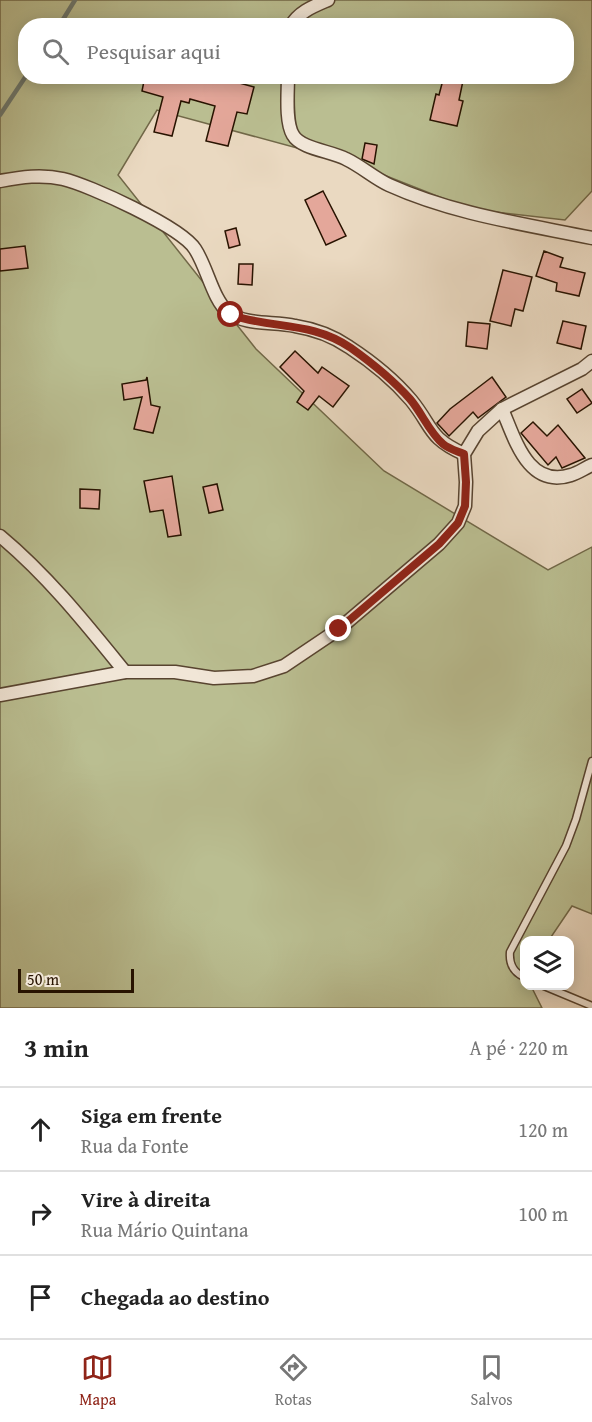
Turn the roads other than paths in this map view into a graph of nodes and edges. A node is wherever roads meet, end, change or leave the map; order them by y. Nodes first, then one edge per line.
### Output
1 (328, 0) edge
2 (295, 18) edge
3 (288, 84) edge
4 (0, 181) edge
5 (592, 238) edge
6 (592, 361) edge
7 (502, 409) junction
8 (464, 454) junction
9 (592, 465) edge
10 (0, 536) edge
11 (125, 672) junction
12 (0, 695) edge
13 (592, 761) edge
14 (520, 975) edge
15 (554, 990) edge
16 (592, 1006) edge

1 - 2 street
3 - 5 street
4 - 8 street
6 - 7 street
7 - 8 street
7 - 9 street
8 - 11 street
10 - 11 street
11 - 12 street
13 - 14 lane
15 - 16 lane

